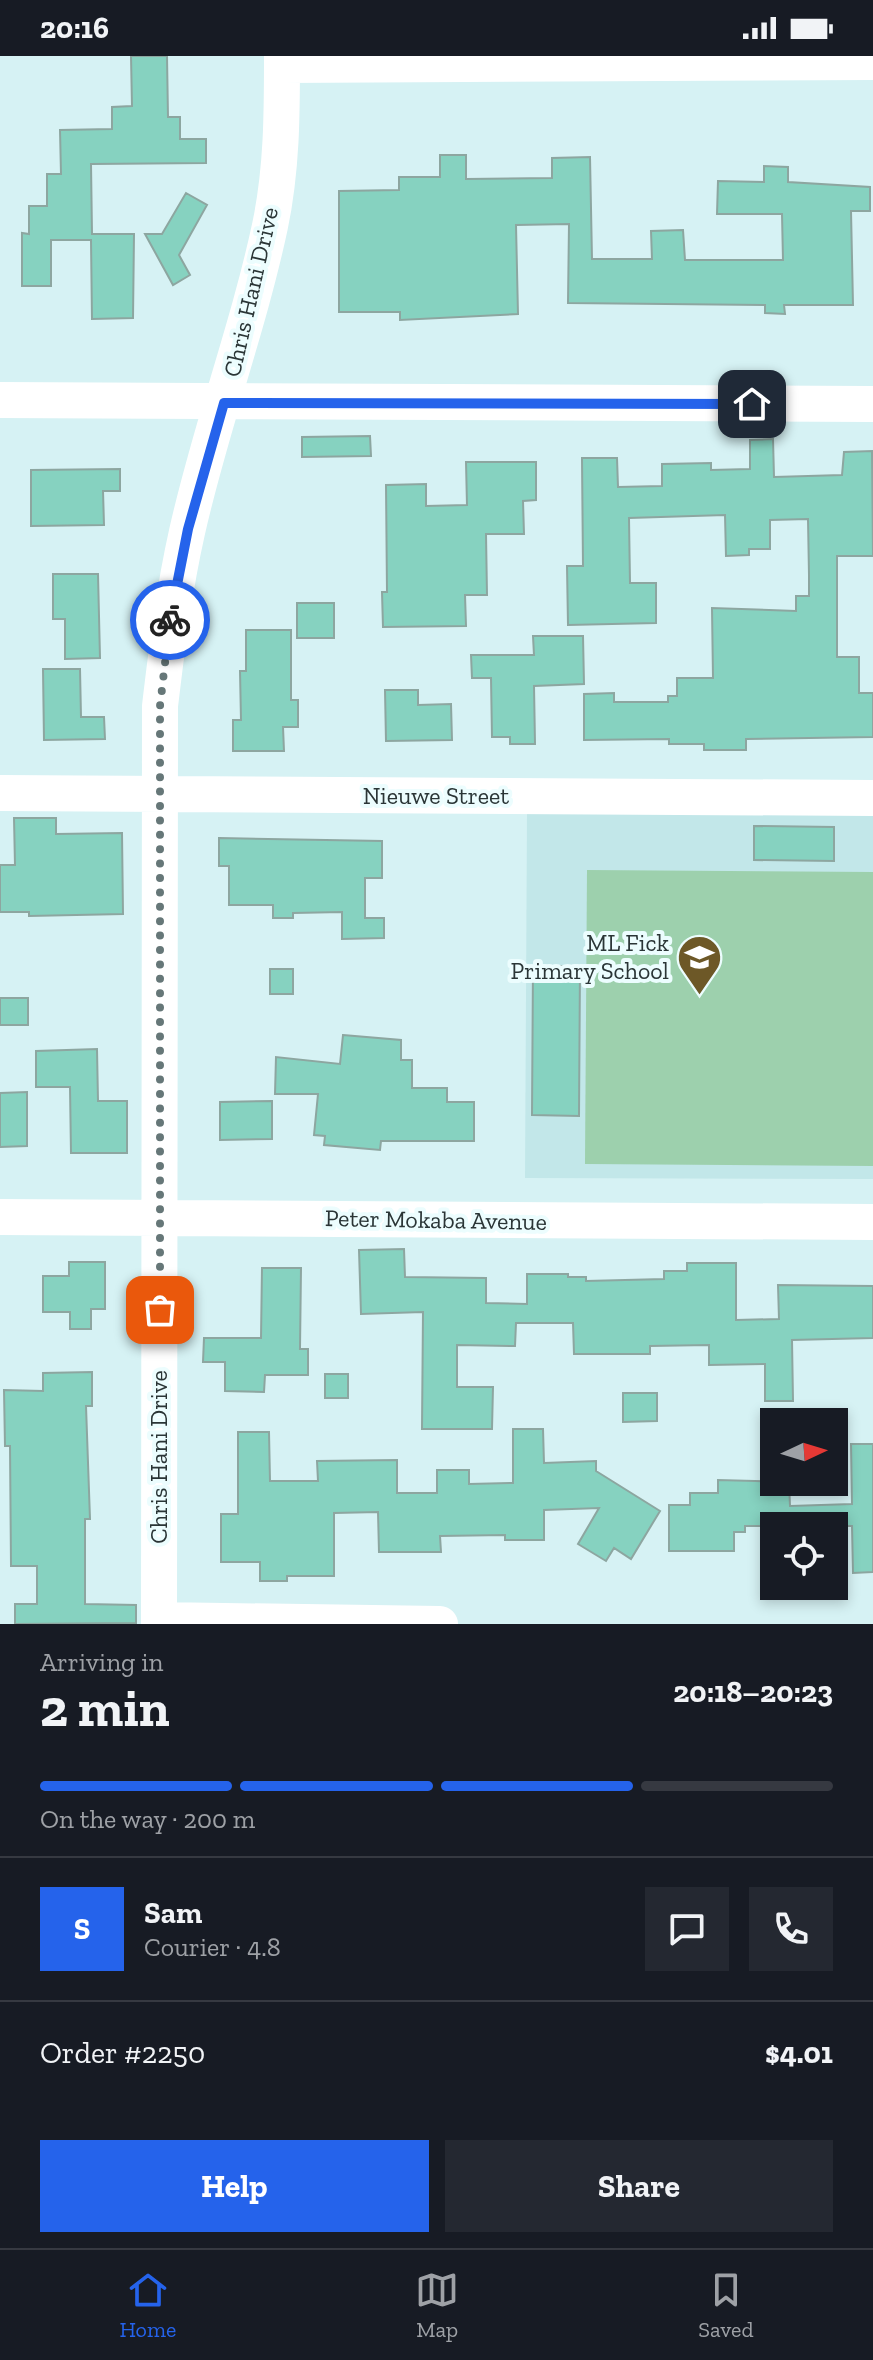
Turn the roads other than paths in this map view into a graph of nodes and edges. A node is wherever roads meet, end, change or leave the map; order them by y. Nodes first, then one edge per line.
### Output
1 (282, 60) edge
2 (873, 62) edge
3 (0, 400) edge
4 (224, 403) junction
5 (873, 404) edge
6 (0, 793) edge
7 (161, 795) junction
8 (873, 798) edge
9 (0, 1217) edge
10 (160, 1217) junction
11 (873, 1222) edge
12 (159, 1622) edge
13 (440, 1624) edge

1 - 2 street
1 - 4 street, Chris Hani Drive
3 - 4 street
4 - 5 street
4 - 7 street, Chris Hani Drive
6 - 7 street, Nieuwe Street
7 - 8 street, Nieuwe Street
7 - 10 street, Chris Hani Drive
9 - 10 street, Peter Mokaba Avenue
10 - 11 street, Peter Mokaba Avenue
10 - 12 street, Chris Hani Drive
12 - 13 street

